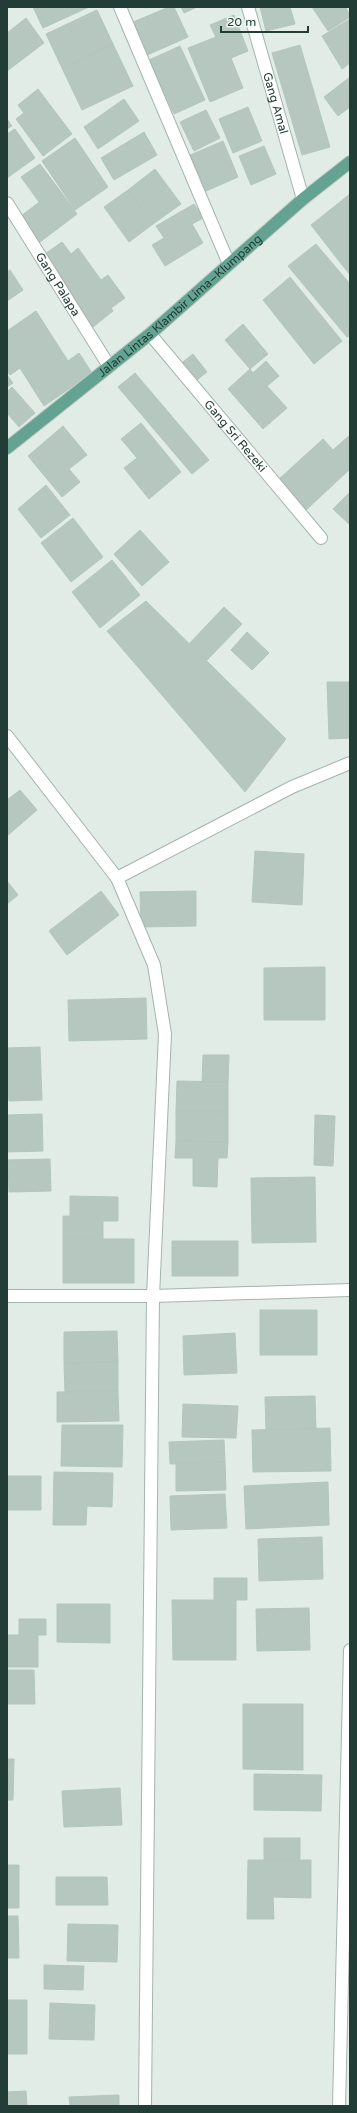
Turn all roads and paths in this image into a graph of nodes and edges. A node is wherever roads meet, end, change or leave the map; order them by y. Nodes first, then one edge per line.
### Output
1 (120, 7) edge
2 (248, 7) edge
3 (348, 166) edge
4 (304, 199) junction
5 (7, 203) edge
6 (229, 264) junction
7 (150, 334) junction
8 (109, 366) junction
9 (7, 448) edge
10 (321, 538) dead end
11 (7, 736) edge
12 (350, 763) edge
13 (117, 878) junction
14 (350, 1290) edge
15 (7, 1296) edge
16 (153, 1296) junction
17 (350, 1650) edge
18 (145, 2106) edge
19 (339, 2106) edge

1 - 6 street
2 - 4 street, Gang Amal
3 - 4 main road, Jalan Lintas Klambir Lima–Klumpang
4 - 6 main road, Jalan Lintas Klambir Lima–Klumpang
5 - 8 street, Gang Palapa
6 - 7 main road, Jalan Lintas Klambir Lima–Klumpang
7 - 8 main road, Jalan Lintas Klambir Lima–Klumpang
7 - 10 street, Gang Sri Rezeki
8 - 9 main road, Jalan Lintas Klambir Lima–Klumpang
11 - 13 street
12 - 13 street
13 - 16 street
14 - 16 street
15 - 16 street
16 - 18 street
17 - 19 street

